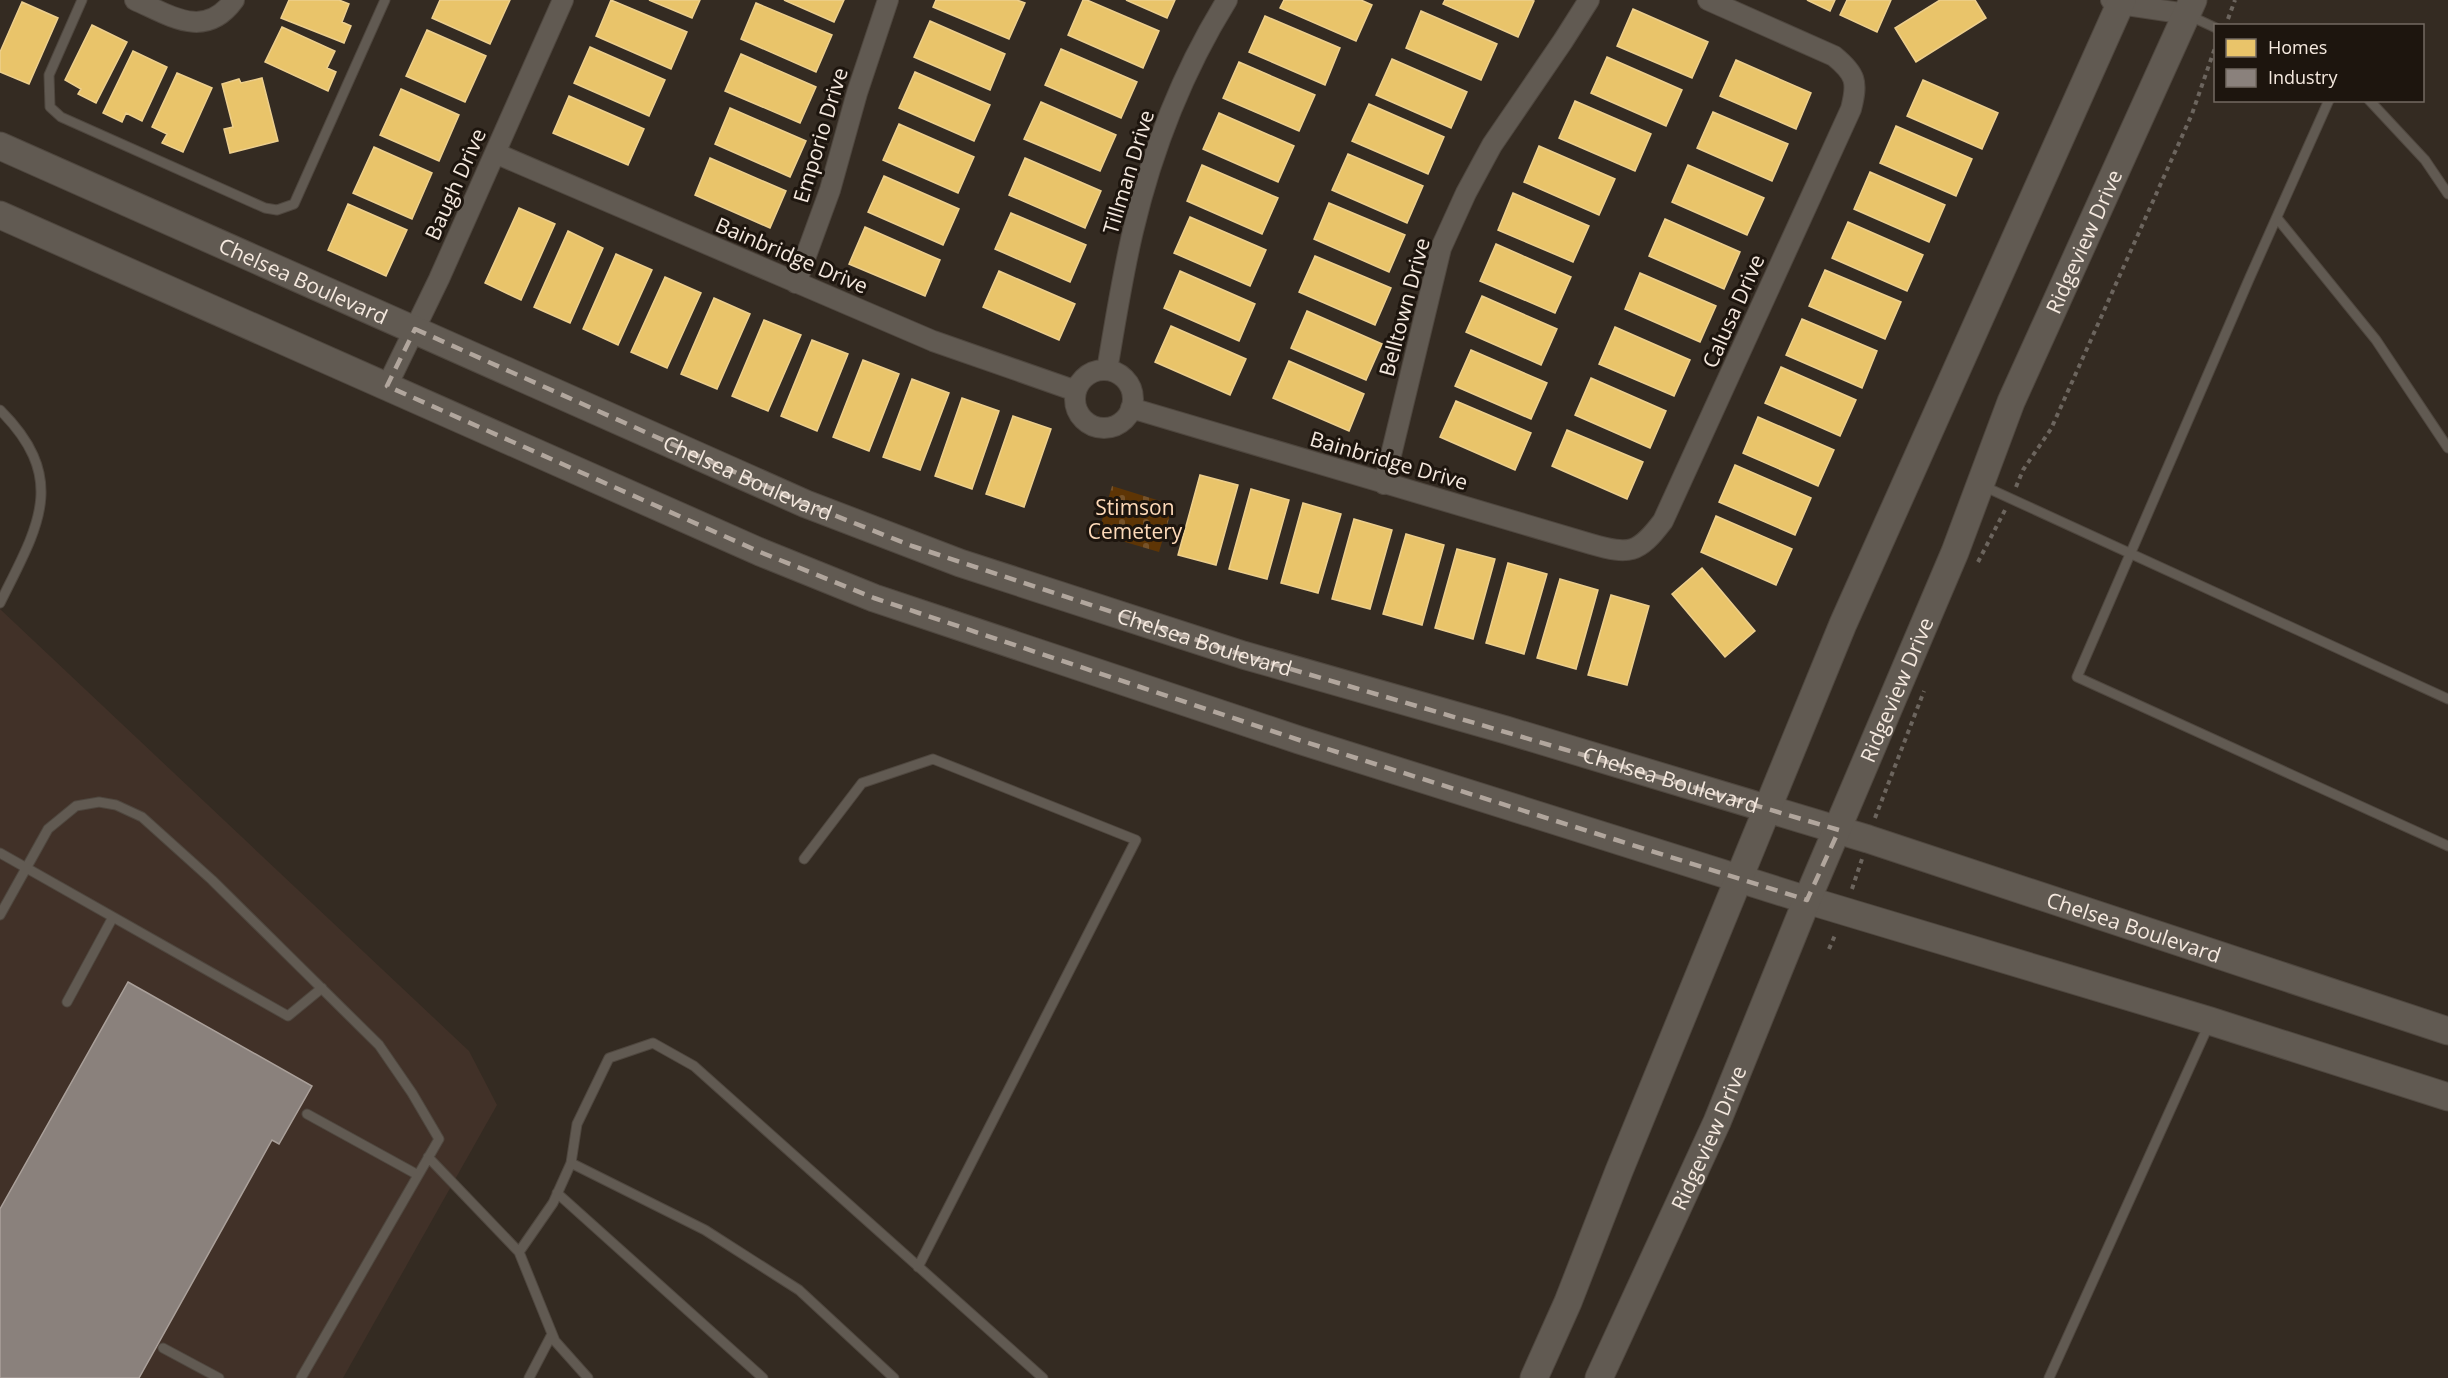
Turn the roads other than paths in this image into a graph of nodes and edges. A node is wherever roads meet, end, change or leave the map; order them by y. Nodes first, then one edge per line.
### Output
1 (82, 0) edge
2 (135, 0) edge
3 (234, 0) edge
4 (385, 0) edge
5 (563, 0) edge
6 (888, 0) edge
7 (1227, 0) edge
8 (1589, 0) edge
9 (1708, 0) edge
10 (2117, 1) edge
11 (2183, 5) edge
12 (1748, 8) edge
13 (2214, 27) edge
14 (2328, 102) edge
15 (2371, 102) edge
16 (0, 146) edge
17 (495, 153) junction
18 (2448, 194) edge
19 (0, 215) edge
20 (2277, 218) junction
21 (796, 283) junction
22 (415, 329) junction
23 (1107, 370) junction
24 (387, 386) junction
25 (1076, 391) junction
26 (1131, 408) junction
27 (0, 410) edge
28 (2448, 448) edge
29 (1384, 483) junction
30 (1980, 484) junction
31 (1634, 550) joint
32 (2130, 553) junction
33 (0, 603) edge
34 (2448, 699) edge
35 (1767, 808) junction
36 (1839, 830) junction
37 (2448, 846) edge
38 (0, 853) edge
39 (804, 859) dead end
40 (26, 868) junction
41 (1739, 878) junction
42 (1807, 900) junction
43 (0, 915) edge
44 (113, 917) junction
45 (322, 988) junction
46 (67, 1002) dead end
47 (2210, 1021) junction
48 (2448, 1030) edge
49 (2448, 1097) edge
50 (307, 1114) dead end
51 (428, 1157) junction
52 (571, 1163) junction
53 (418, 1175) junction
54 (557, 1193) junction
55 (519, 1252) junction
56 (918, 1267) junction
57 (552, 1334) junction
58 (163, 1348) dead end
59 (219, 1378) edge
60 (301, 1378) edge
61 (529, 1378) edge
62 (588, 1378) edge
63 (763, 1378) edge
64 (894, 1378) edge
65 (1042, 1378) edge
66 (1534, 1378) edge
67 (1599, 1378) edge
68 (2049, 1378) edge

1 - 4 lane
2 - 3 street
5 - 17 street, Baugh Drive
6 - 21 street, Emporio Drive
7 - 23 street, Tillman Drive
8 - 29 street, Belltown Drive
9 - 12 street
10 - 11 street
10 - 35 main road
11 - 13 lane
11 - 30 main road, Ridgeview Drive
12 - 31 street, Calusa Drive
14 - 20 lane
15 - 18 lane
16 - 22 main road, Chelsea Boulevard
17 - 21 street, Bainbridge Drive
17 - 22 street, Baugh Drive
19 - 24 main road
20 - 28 lane
20 - 32 lane
21 - 25 street, Bainbridge Drive
22 - 24 street, Baugh Drive
22 - 35 main road, Chelsea Boulevard
23 - 25 street
23 - 26 street
24 - 41 main road
25 - 26 street
26 - 29 street, Bainbridge Drive
27 - 33 lane
29 - 31 street, Bainbridge Drive
30 - 32 lane
30 - 36 main road, Ridgeview Drive
32 - 34 lane
32 - 37 lane
35 - 36 main road, Chelsea Boulevard
35 - 41 main road
36 - 42 main road, Ridgeview Drive
36 - 48 main road, Chelsea Boulevard
38 - 40 lane
39 - 56 lane
40 - 43 lane
40 - 44 lane
40 - 45 lane
41 - 42 main road
41 - 66 main road
42 - 47 main road
42 - 67 main road, Ridgeview Drive
44 - 45 lane
44 - 46 lane
45 - 51 lane
47 - 49 main road
47 - 68 lane
50 - 53 lane
51 - 53 lane
51 - 55 lane
52 - 54 lane
52 - 56 lane
52 - 64 lane
53 - 60 lane
54 - 55 lane
54 - 63 lane
55 - 57 lane
56 - 65 lane
57 - 61 lane
57 - 62 lane
58 - 59 lane

